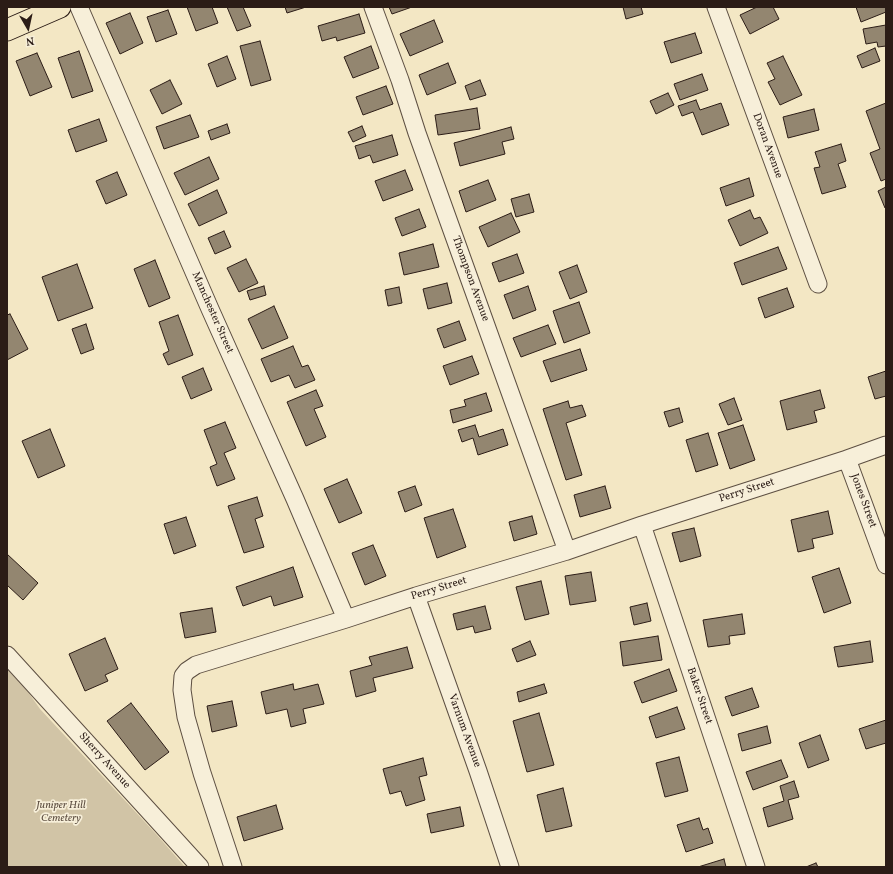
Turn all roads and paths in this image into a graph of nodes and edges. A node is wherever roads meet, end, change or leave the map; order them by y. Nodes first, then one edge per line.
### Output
1 (60, 7) edge
2 (79, 7) edge
3 (373, 7) edge
4 (716, 7) edge
5 (7, 30) edge
6 (818, 284) dead end
7 (886, 445) edge
8 (848, 459) junction
9 (642, 525) junction
10 (567, 551) junction
11 (886, 565) edge
12 (416, 596) junction
13 (346, 619) junction
14 (7, 655) edge
15 (200, 867) edge
16 (233, 867) edge
17 (510, 867) edge
18 (756, 867) edge

1 - 5 main road
2 - 13 street, Manchester Street
3 - 10 street, Thompson Avenue
4 - 6 street, Doran Avenue
7 - 8 street, Perry Street
8 - 9 street, Perry Street
8 - 11 street, Jones Street
9 - 10 street, Perry Street
9 - 18 street, Baker Street
10 - 12 street, Perry Street
12 - 13 street, Perry Street
12 - 17 street, Varnum Avenue
13 - 16 street, Perry Street
14 - 15 street, Sherry Avenue

